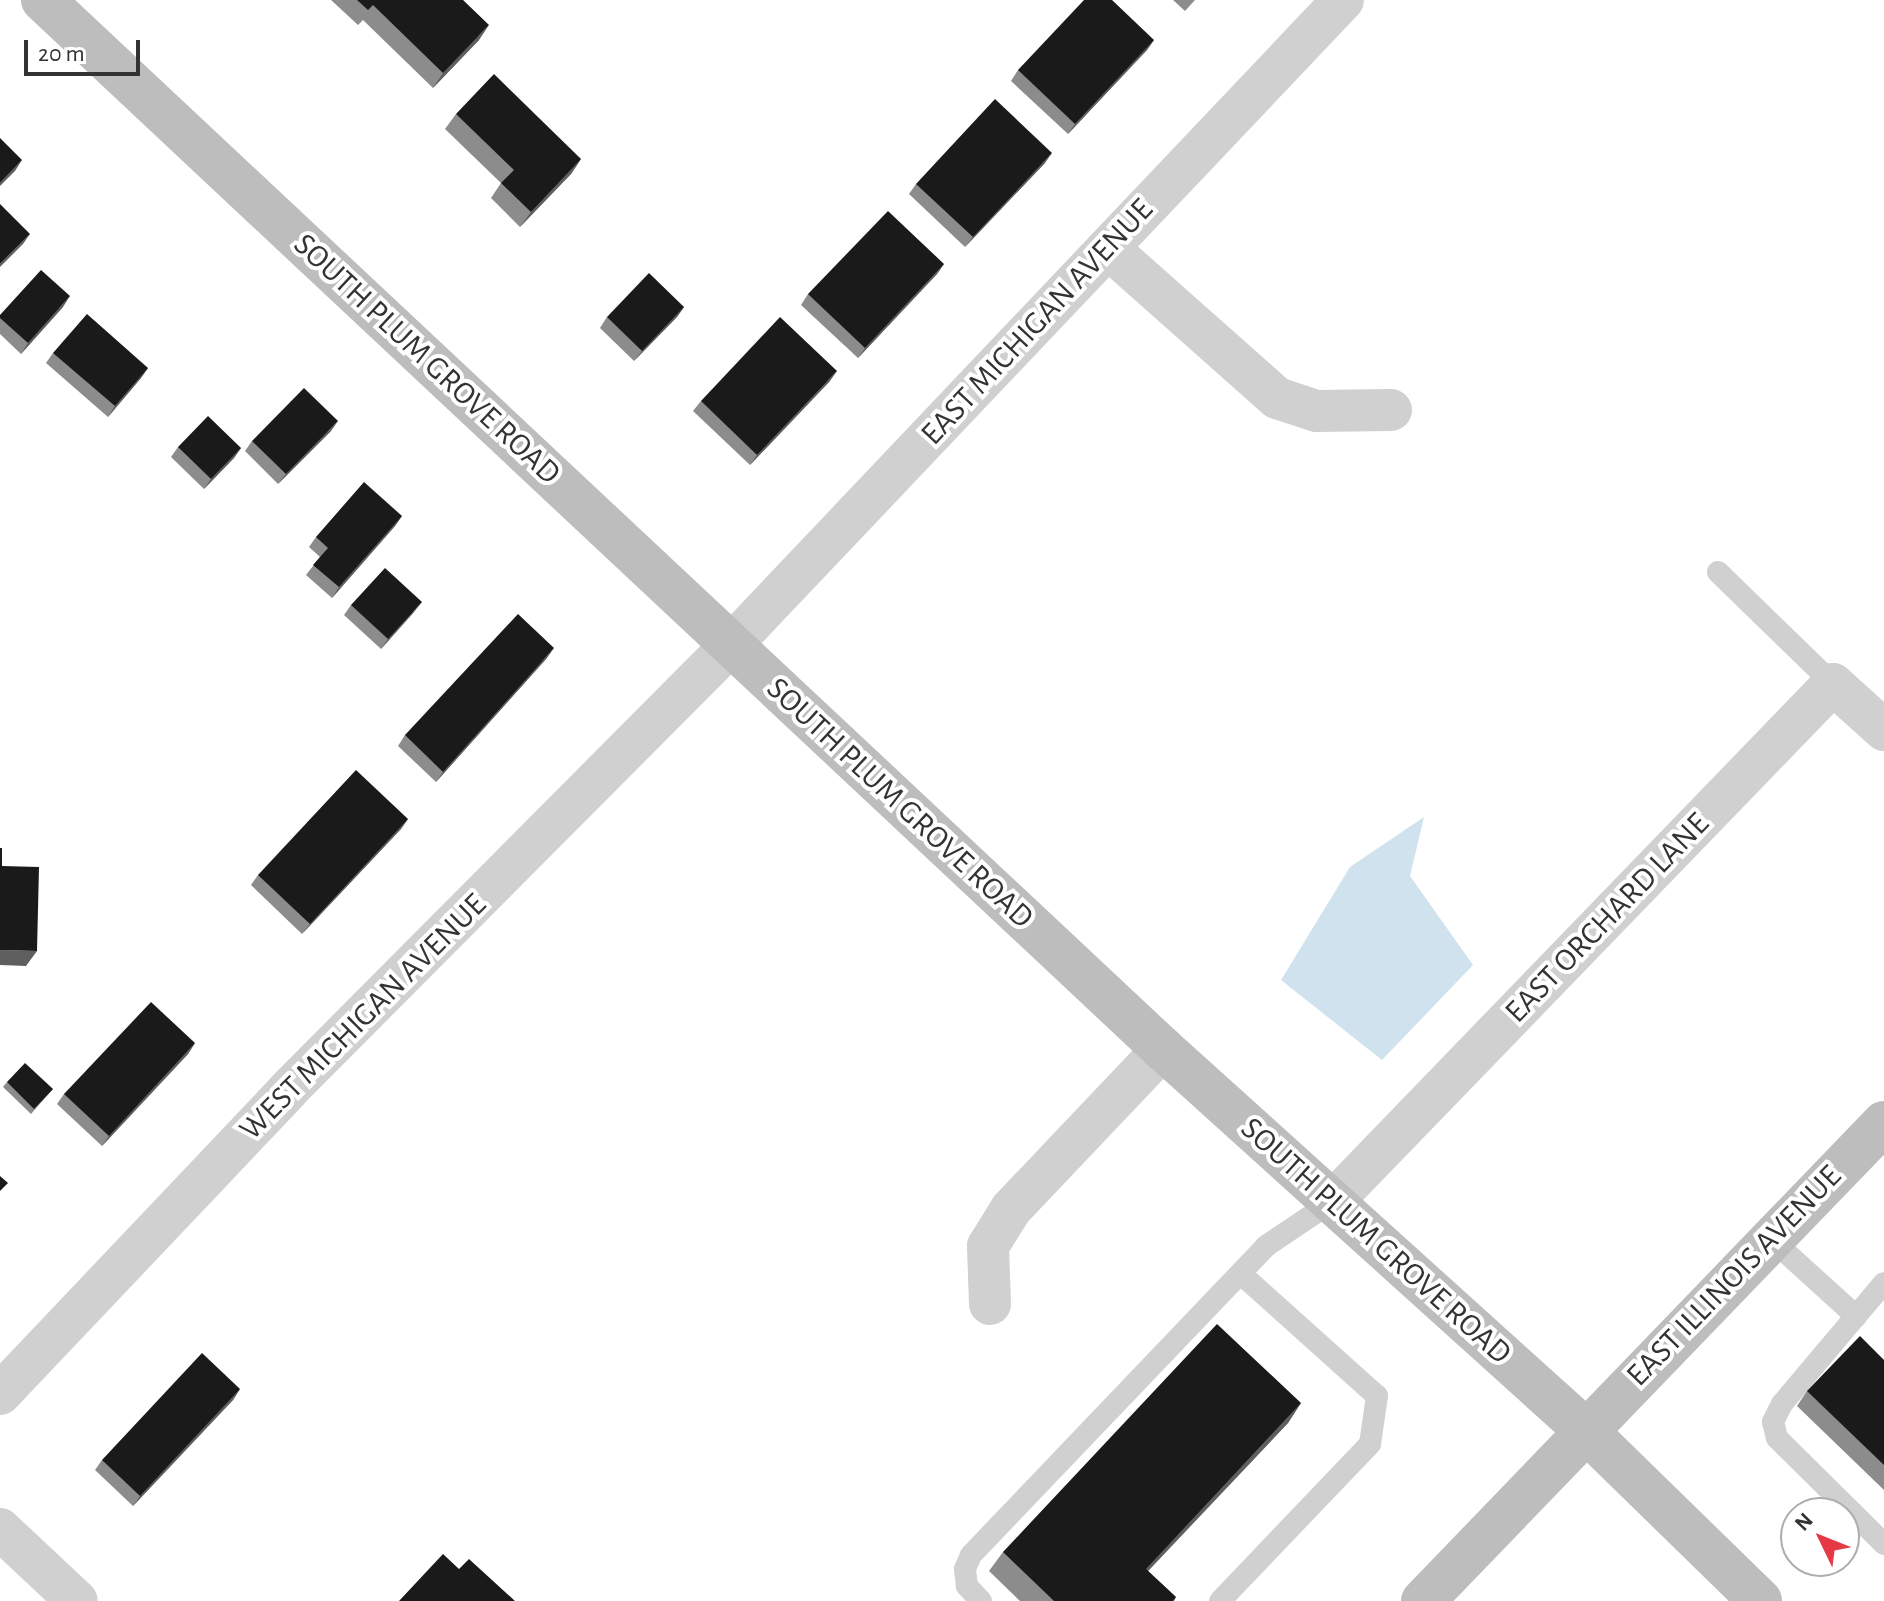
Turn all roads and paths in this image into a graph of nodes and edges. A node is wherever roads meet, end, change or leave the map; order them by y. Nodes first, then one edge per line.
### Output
1 (43, 0) edge
2 (1343, 0) edge
3 (1108, 248) junction
4 (1391, 410) dead end
5 (1718, 572) dead end
6 (731, 645) junction
7 (1833, 684) junction
8 (1884, 730) edge
9 (1163, 1049) junction
10 (1884, 1123) edge
11 (1333, 1201) junction
12 (1771, 1239) junction
13 (1241, 1274) junction
14 (1884, 1283) edge
15 (990, 1304) dead end
16 (1856, 1316) junction
17 (0, 1394) edge
18 (1584, 1429) junction
19 (0, 1529) edge
20 (1884, 1544) edge
21 (1437, 1596) edge
22 (1748, 1597) edge
23 (1222, 1600) edge
24 (77, 1601) edge
25 (981, 1601) edge

1 - 6 main road, SOUTH PLUM GROVE ROAD
2 - 3 street, EAST MICHIGAN AVENUE
3 - 4 street
3 - 6 street, EAST MICHIGAN AVENUE
5 - 7 lane
6 - 9 main road, SOUTH PLUM GROVE ROAD
6 - 17 street, WEST MICHIGAN AVENUE
7 - 8 street
7 - 11 street, EAST ORCHARD LANE
9 - 11 main road, SOUTH PLUM GROVE ROAD
9 - 15 street
10 - 12 main road, EAST ILLINOIS AVENUE
11 - 13 lane
11 - 18 main road, SOUTH PLUM GROVE ROAD
12 - 16 lane
12 - 18 main road, EAST ILLINOIS AVENUE
13 - 23 lane
13 - 25 lane
14 - 16 lane
16 - 20 lane
18 - 21 main road, EAST ILLINOIS AVENUE
18 - 22 main road, SOUTH PLUM GROVE ROAD
19 - 24 street

